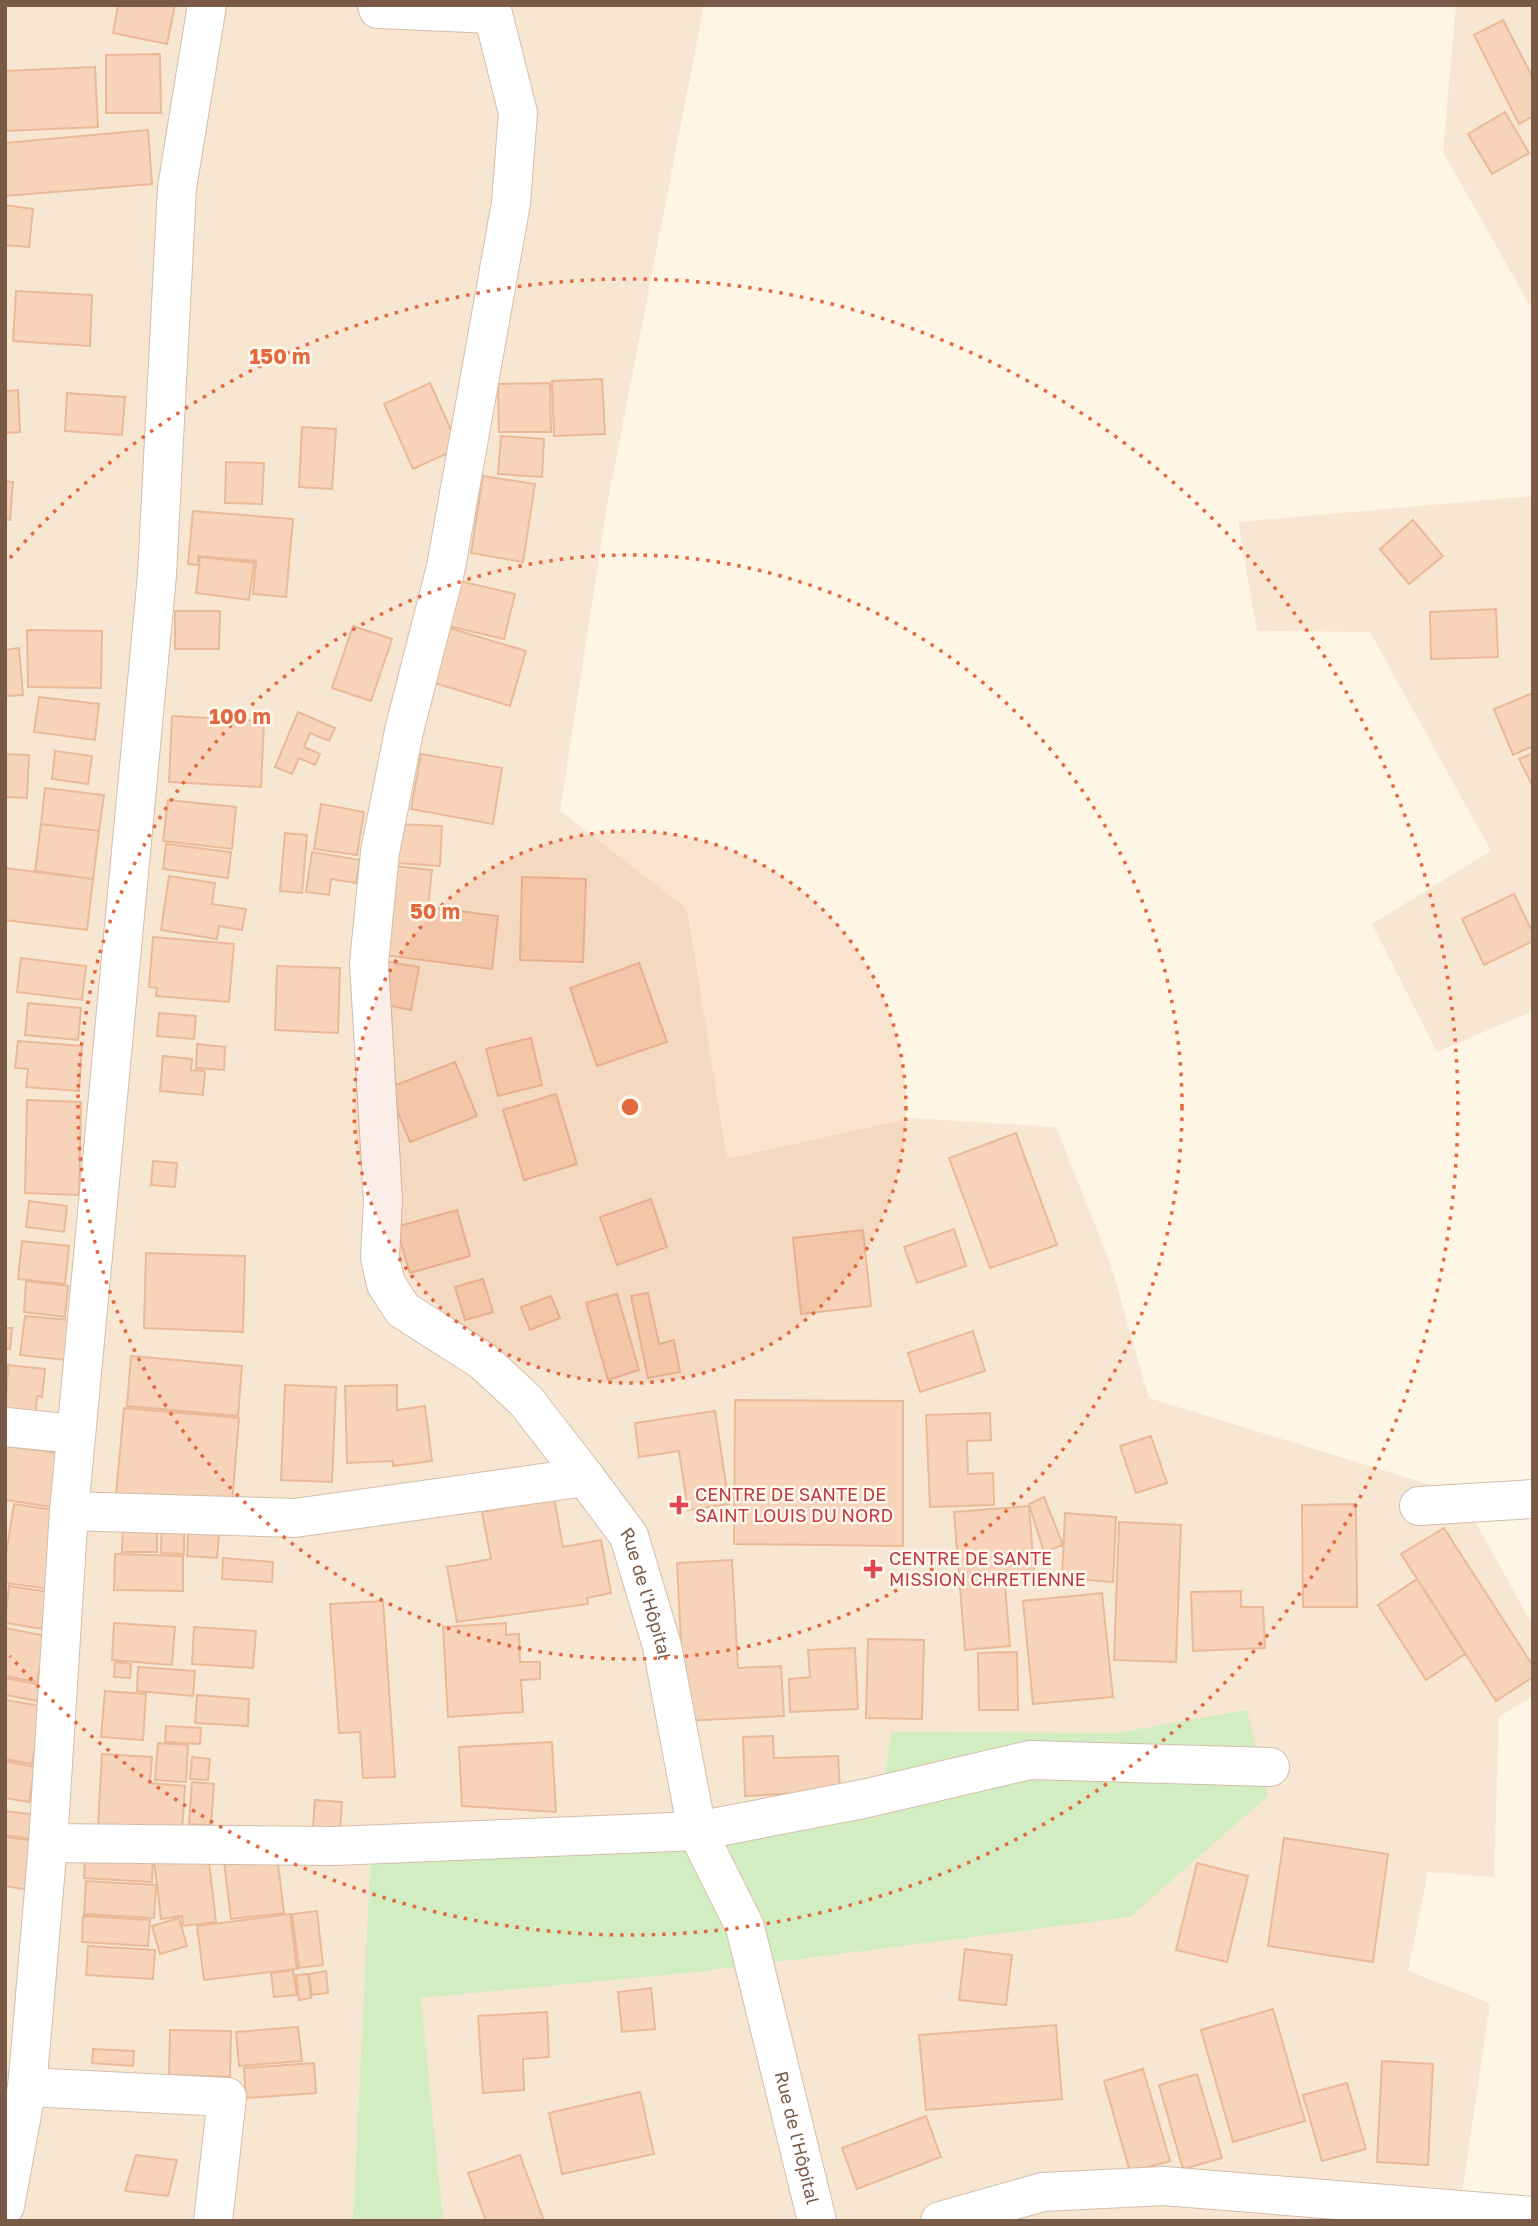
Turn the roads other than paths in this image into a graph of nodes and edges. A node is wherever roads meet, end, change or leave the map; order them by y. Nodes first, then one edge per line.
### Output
1 (207, 5) edge
2 (377, 5) edge
3 (5, 1427) edge
4 (76, 1434) junction
5 (585, 1477) junction
6 (1533, 1499) edge
7 (1419, 1506) dead end
8 (69, 1511) junction
9 (1270, 1767) dead end
10 (697, 1831) junction
11 (48, 1843) junction
12 (27, 2087) junction
13 (5, 2206) edge
14 (1533, 2216) edge
15 (213, 2221) edge
16 (817, 2221) edge
17 (940, 2221) edge

1 - 4 street
2 - 5 street, Rue de l'Hôpital
3 - 4 street
4 - 8 street
5 - 8 street
5 - 10 street, Rue de l'Hôpital
6 - 7 street
8 - 11 street
9 - 10 street
10 - 11 street
10 - 16 street, Rue de l'Hôpital
11 - 12 street
12 - 13 street
12 - 15 street
14 - 17 street

